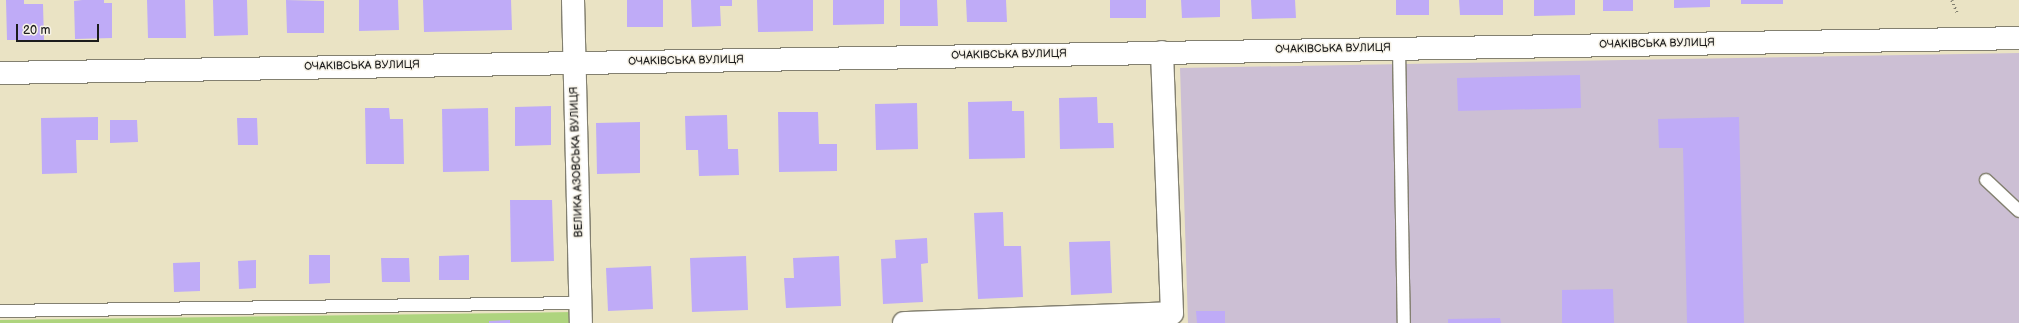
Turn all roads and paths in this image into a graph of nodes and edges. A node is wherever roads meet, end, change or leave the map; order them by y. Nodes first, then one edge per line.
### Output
1 (573, 0) edge
2 (2019, 38) edge
3 (1398, 48) junction
4 (1162, 52) junction
5 (574, 63) junction
6 (0, 73) edge
7 (1986, 180) dead end
8 (2019, 211) edge
9 (0, 311) edge
10 (581, 313) edge
11 (904, 323) edge
12 (1404, 323) edge

1 - 5 street, ВЕЛИКА АЗОВСЬКА ВУЛИЦЯ
2 - 3 street, ОЧАКІВСЬКА ВУЛИЦЯ
3 - 4 street, ОЧАКІВСЬКА ВУЛИЦЯ
3 - 12 lane
4 - 5 street, ОЧАКІВСЬКА ВУЛИЦЯ
4 - 11 street
5 - 6 street, ОЧАКІВСЬКА ВУЛИЦЯ
5 - 10 street, ВЕЛИКА АЗОВСЬКА ВУЛИЦЯ
7 - 8 lane
9 - 10 lane

